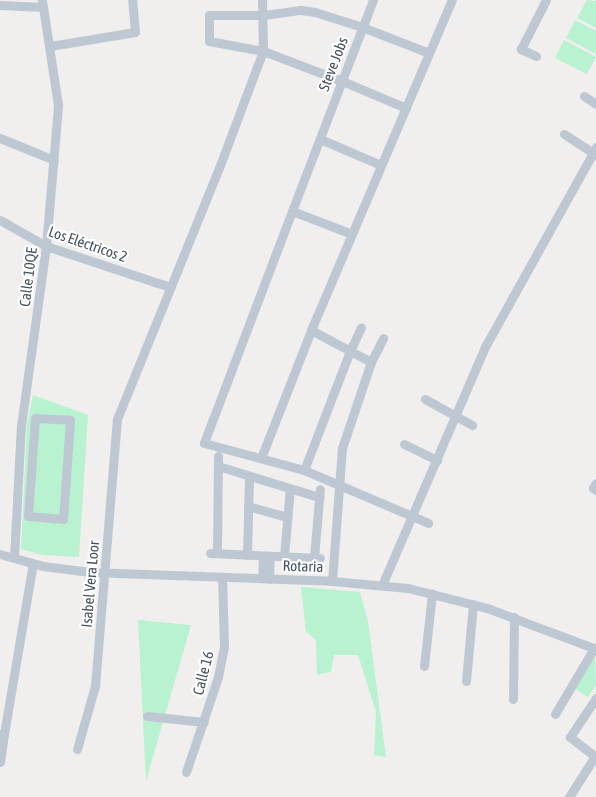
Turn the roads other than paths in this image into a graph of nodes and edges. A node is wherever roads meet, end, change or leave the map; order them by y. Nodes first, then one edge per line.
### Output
1 (132, 0) edge
2 (262, 0) edge
3 (373, 0) edge
4 (452, 0) edge
5 (546, 0) edge
6 (42, 4) edge
7 (0, 5) edge
8 (264, 15) junction
9 (362, 27) junction
10 (50, 46) junction
11 (263, 51) junction
12 (429, 53) junction
13 (536, 56) dead end
14 (342, 81) junction
15 (584, 96) dead end
16 (596, 104) edge
17 (406, 108) junction
18 (564, 134) dead end
19 (0, 138) edge
20 (320, 139) junction
21 (595, 152) edge
22 (54, 160) junction
23 (381, 165) junction
24 (292, 211) junction
25 (0, 220) edge
26 (352, 234) junction
27 (46, 246) junction
28 (170, 287) junction
29 (362, 326) dead end
30 (311, 330) junction
31 (383, 338) dead end
32 (350, 351) junction
33 (371, 362) junction
34 (425, 399) dead end
35 (455, 416) junction
36 (472, 425) dead end
37 (404, 444) dead end
38 (218, 456) dead end
39 (261, 458) junction
40 (437, 460) junction
41 (218, 466) junction
42 (304, 470) junction
43 (249, 476) junction
44 (596, 483) edge
45 (339, 484) junction
46 (290, 488) junction
47 (596, 490) edge
48 (248, 506) junction
49 (413, 516) junction
50 (287, 517) junction
51 (63, 520) joint
52 (428, 523) dead end
53 (0, 554) edge
54 (247, 555) junction
55 (266, 556) junction
56 (284, 556) junction
57 (14, 558) junction
58 (32, 563) junction
59 (104, 573) junction
60 (222, 577) junction
61 (265, 578) junction
62 (332, 581) junction
63 (382, 585) junction
64 (432, 593) junction
65 (473, 604) junction
66 (514, 617) junction
67 (595, 649) edge
68 (424, 666) dead end
69 (466, 681) dead end
70 (596, 698) edge
71 (513, 699) dead end
72 (555, 714) dead end
73 (147, 716) dead end
74 (204, 722) junction
75 (2, 734) edge
76 (77, 749) dead end
77 (596, 757) edge
78 (0, 762) edge
79 (186, 772) dead end
80 (569, 797) edge

1 - 10 street
2 - 8 street, Isabel Vera Loor
3 - 9 street, Steve Jobs
4 - 12 street
5 - 13 street
6 - 7 street
6 - 10 street, Calle 10QE
8 - 9 street
8 - 11 street, Isabel Vera Loor
8 - 11 street
9 - 12 street
9 - 14 street, Steve Jobs
10 - 22 street, Calle 10QE
11 - 14 street
11 - 28 street, Isabel Vera Loor
12 - 17 street
14 - 17 street
14 - 20 street, Steve Jobs
15 - 16 street
17 - 23 street
18 - 21 street
19 - 22 street
20 - 23 street
20 - 24 street, Steve Jobs
21 - 35 street
22 - 27 street, Calle 10QE
23 - 26 street
24 - 26 street
24 - 39 street, Steve Jobs
25 - 27 street, Los Eléctricos 2
26 - 30 street
27 - 28 street, Los Eléctricos 2
27 - 57 street, Calle 10QE
28 - 59 street, Isabel Vera Loor
29 - 32 street
30 - 32 street
30 - 39 street
31 - 33 street
32 - 33 street
32 - 42 street
33 - 45 street
34 - 35 street
35 - 36 street
35 - 40 street
37 - 40 street
38 - 41 street
39 - 42 street
40 - 49 street
41 - 43 street
41 - 54 street
42 - 45 street
43 - 46 street
43 - 48 street
44 - 47 street
45 - 49 street
45 - 62 street
46 - 50 street
46 - 56 street
48 - 50 street
48 - 54 street
49 - 52 street
49 - 63 street
50 - 56 street
51 - 51 street
53 - 57 street, Rotaria
54 - 55 street
55 - 56 street
55 - 61 street
57 - 58 street, Rotaria
58 - 59 street, Rotaria
58 - 75 street
59 - 60 street, Rotaria
59 - 76 street, Isabel Vera Loor
60 - 61 street, Rotaria
60 - 74 street, Calle 16
61 - 62 street, Rotaria
62 - 63 street, Rotaria
63 - 64 street, Rotaria
64 - 65 street, Rotaria
64 - 68 street
65 - 66 street, Rotaria
65 - 69 street
66 - 67 street, Rotaria
66 - 71 street
67 - 72 street
70 - 77 street
73 - 74 street
74 - 79 street, Calle 16
75 - 78 street
77 - 80 street

